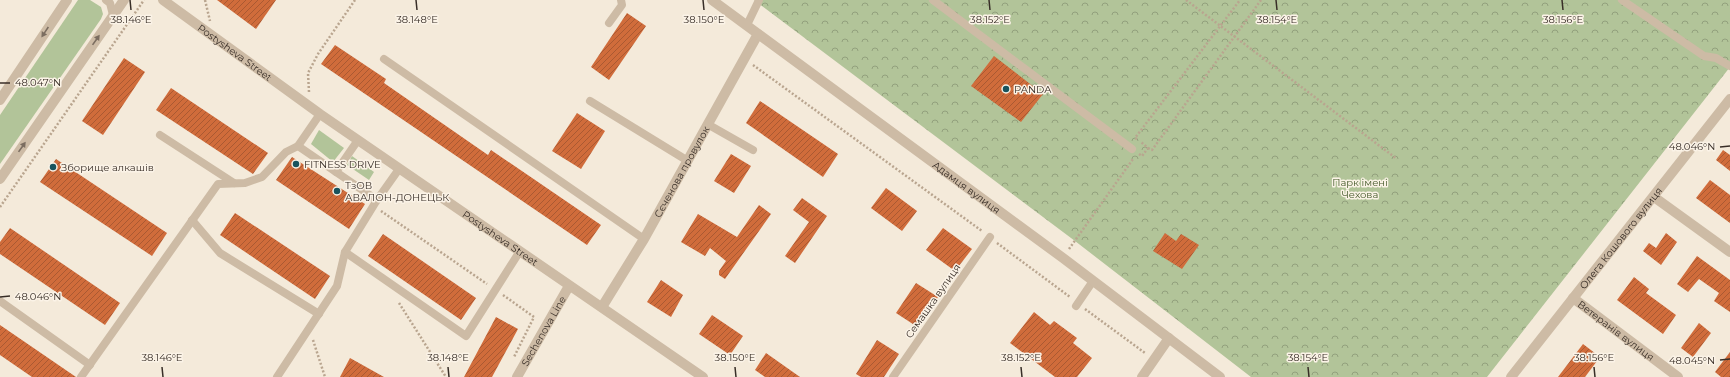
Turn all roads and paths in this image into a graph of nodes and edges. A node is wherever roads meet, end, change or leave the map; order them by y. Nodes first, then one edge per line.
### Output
1 (67, 0) edge
2 (106, 0) edge
3 (124, 0) edge
4 (144, 0) edge
5 (163, 0) edge
6 (355, 0) edge
7 (621, 0) edge
8 (712, 0) edge
9 (759, 0) edge
10 (933, 0) edge
11 (1186, 0) edge
12 (1240, 0) edge
13 (1262, 0) edge
14 (1622, 0) edge
15 (114, 15) junction
16 (609, 23) dead end
17 (747, 25) junction
18 (1220, 26) junction
19 (758, 34) junction
20 (1235, 36) junction
21 (384, 59) dead end
22 (744, 59) junction
23 (1730, 66) edge
24 (1730, 99) edge
25 (0, 100) edge
26 (590, 101) dead end
27 (310, 107) junction
28 (320, 114) junction
29 (709, 125) junction
30 (160, 135) dead end
31 (358, 140) junction
32 (298, 146) junction
33 (1148, 148) junction
34 (1132, 149) dead end
35 (753, 150) dead end
36 (1397, 159) dead end
37 (688, 161) junction
38 (399, 169) junction
39 (336, 172) junction
40 (0, 179) edge
41 (234, 183) junction
42 (1654, 197) junction
43 (375, 202) junction
44 (0, 207) edge
45 (192, 220) junction
46 (990, 237) joint
47 (644, 239) junction
48 (520, 251) junction
49 (345, 252) junction
50 (1730, 252) edge
51 (1063, 258) junction
52 (1093, 281) junction
53 (569, 286) junction
54 (495, 290) junction
55 (1573, 298) junction
56 (397, 300) dead end
57 (0, 301) edge
58 (1076, 306) dead end
59 (602, 307) junction
60 (319, 314) junction
61 (309, 328) junction
62 (1169, 338) junction
63 (90, 364) junction
64 (511, 364) dead end
65 (81, 377) edge
66 (277, 377) edge
67 (325, 377) edge
68 (446, 377) edge
69 (517, 377) edge
70 (703, 377) edge
71 (893, 377) edge
72 (1142, 377) edge
73 (1220, 377) edge
74 (1511, 377) edge
75 (1678, 377) edge

1 -> 25 street
2 - 15 lane
3 - 15 street
4 - 44 path
5 - 27 street, Postysheva Street
6 - 27 path
7 - 16 lane
8 - 17 street, Адамця вулиця
9 - 17 lane
10 - 34 lane
11 - 18 path
12 - 18 path
13 - 20 path
14 - 23 lane
40 -> 15 street
17 - 19 street, Адамця вулиця
18 - 20 path
18 - 33 path
19 - 22 street, Сєченова провулок
19 - 51 street, Адамця вулиця
20 - 33 path
20 - 36 path
21 - 47 lane
22 - 29 street, Сєченова провулок
22 - 46 path
24 - 42 street, Олега Кошового вулиця
26 - 37 lane
27 - 28 street, Postysheva Street
28 - 31 street, Postysheva Street
28 - 32 lane
29 - 35 lane
29 - 37 street, Сєченова провулок
30 - 41 lane
31 - 38 street, Postysheva Street
31 - 39 lane
32 - 39 lane
32 - 41 lane
33 - 51 path
37 - 47 street, Сєченова провулок
38 - 43 lane
38 - 48 street, Postysheva Street
39 - 43 lane
41 - 45 lane
42 - 50 street
42 - 55 street, Олега Кошового вулиця
43 - 49 lane
43 - 54 path
45 - 60 lane
45 - 63 lane
46 - 71 lane, Семашка вулиця
47 - 59 street, Сєченова провулок
48 - 53 street, Postysheva Street
48 - 54 lane
49 - 54 lane
49 - 60 lane
51 - 52 street, Адамця вулиця
52 - 58 lane
52 - 62 street, Адамця вулиця
53 - 59 street, Postysheva Street
53 - 69 street, Sechenova Line
54 - 64 path
55 - 74 street, Олега Кошового вулиця
55 - 75 street, Ветеранів вулиця
56 - 68 path
57 - 63 lane
59 - 70 street, Postysheva Street
60 - 61 lane
61 - 66 lane
61 - 67 path
62 - 72 street
62 - 73 street, Адамця вулиця
63 - 65 lane

